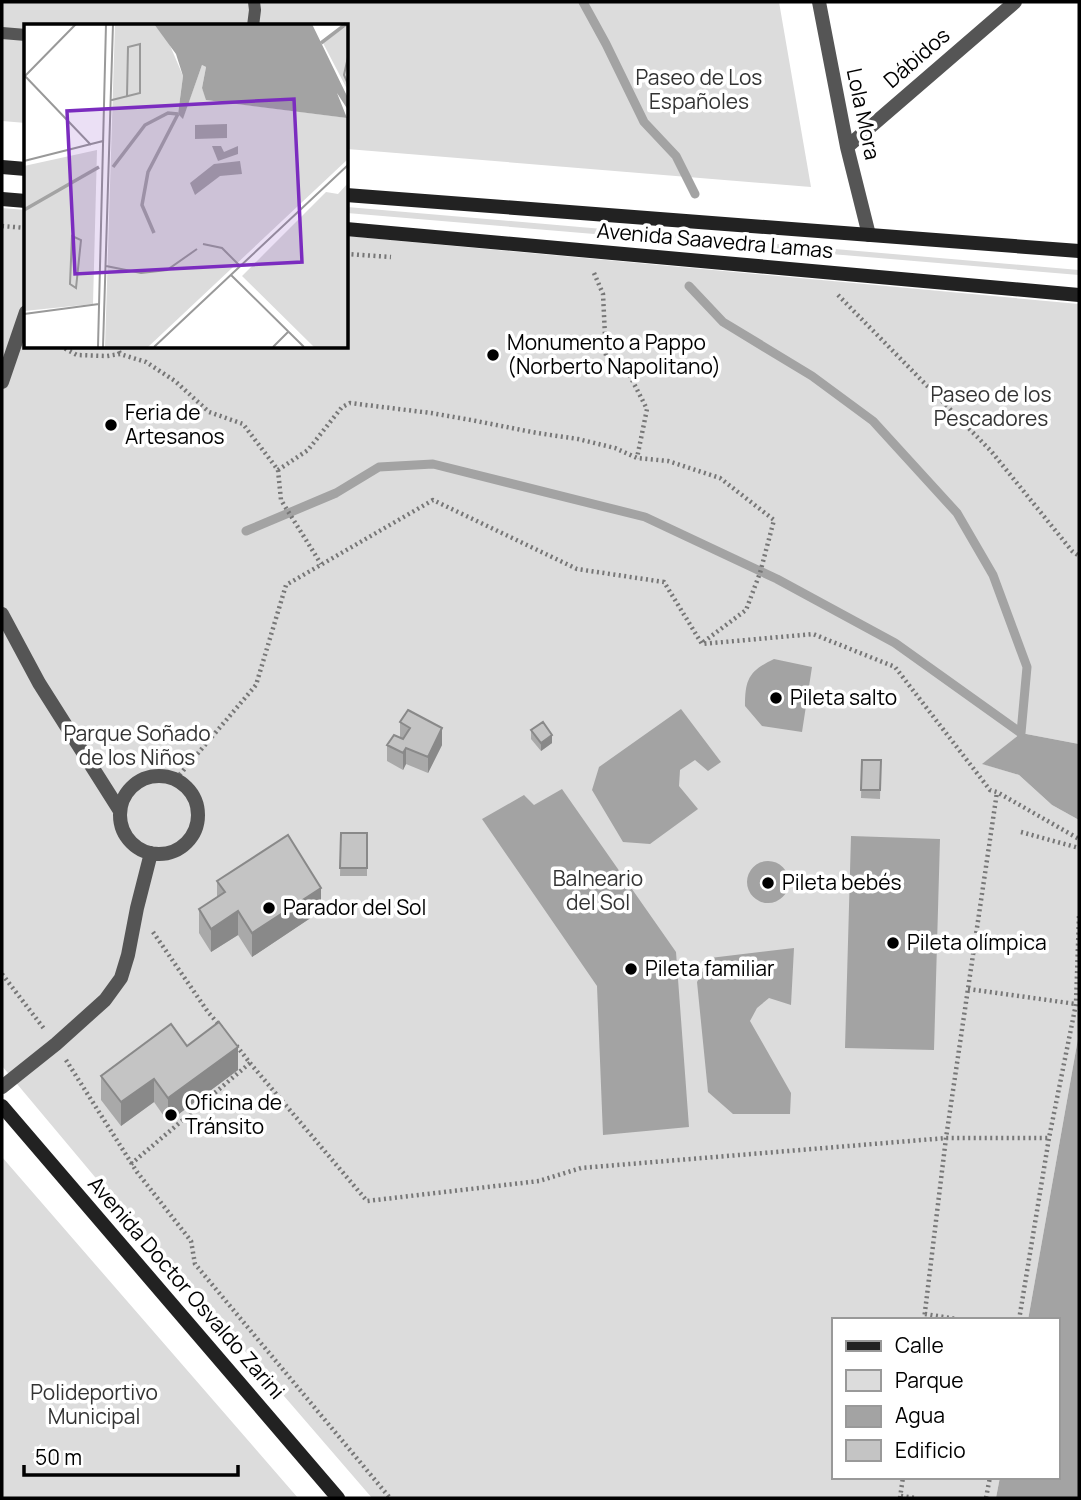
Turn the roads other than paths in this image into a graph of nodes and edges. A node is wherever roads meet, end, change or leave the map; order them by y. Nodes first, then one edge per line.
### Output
1 (254, 2) edge
2 (819, 2) edge
3 (1015, 2) edge
4 (253, 24) edge
5 (2, 33) edge
6 (24, 35) edge
7 (847, 147) junction
8 (2, 167) edge
9 (24, 169) edge
10 (348, 195) edge
11 (2, 199) edge
12 (24, 201) edge
13 (348, 229) edge
14 (869, 235) junction
15 (1079, 251) edge
16 (1079, 295) edge
17 (24, 318) edge
18 (2, 382) edge
19 (2, 614) edge
20 (120, 811) junction
21 (151, 853) junction
22 (2, 1087) edge
23 (2, 1106) edge
24 (338, 1498) edge

1 - 4 lane
2 - 7 street, Lola Mora
3 - 7 street, Dábidos
5 - 6 lane
7 - 14 street, Lola Mora
8 - 9 main road
10 - 14 main road, Avenida Saavedra Lamas
11 - 12 main road
13 - 16 main road, Avenida Saavedra Lamas
14 - 15 main road, Avenida Saavedra Lamas
17 - 18 street
19 - 20 street
20 - 21 street
20 - 21 street
21 - 22 street
23 - 24 main road, Avenida Doctor Osvaldo Zarini

